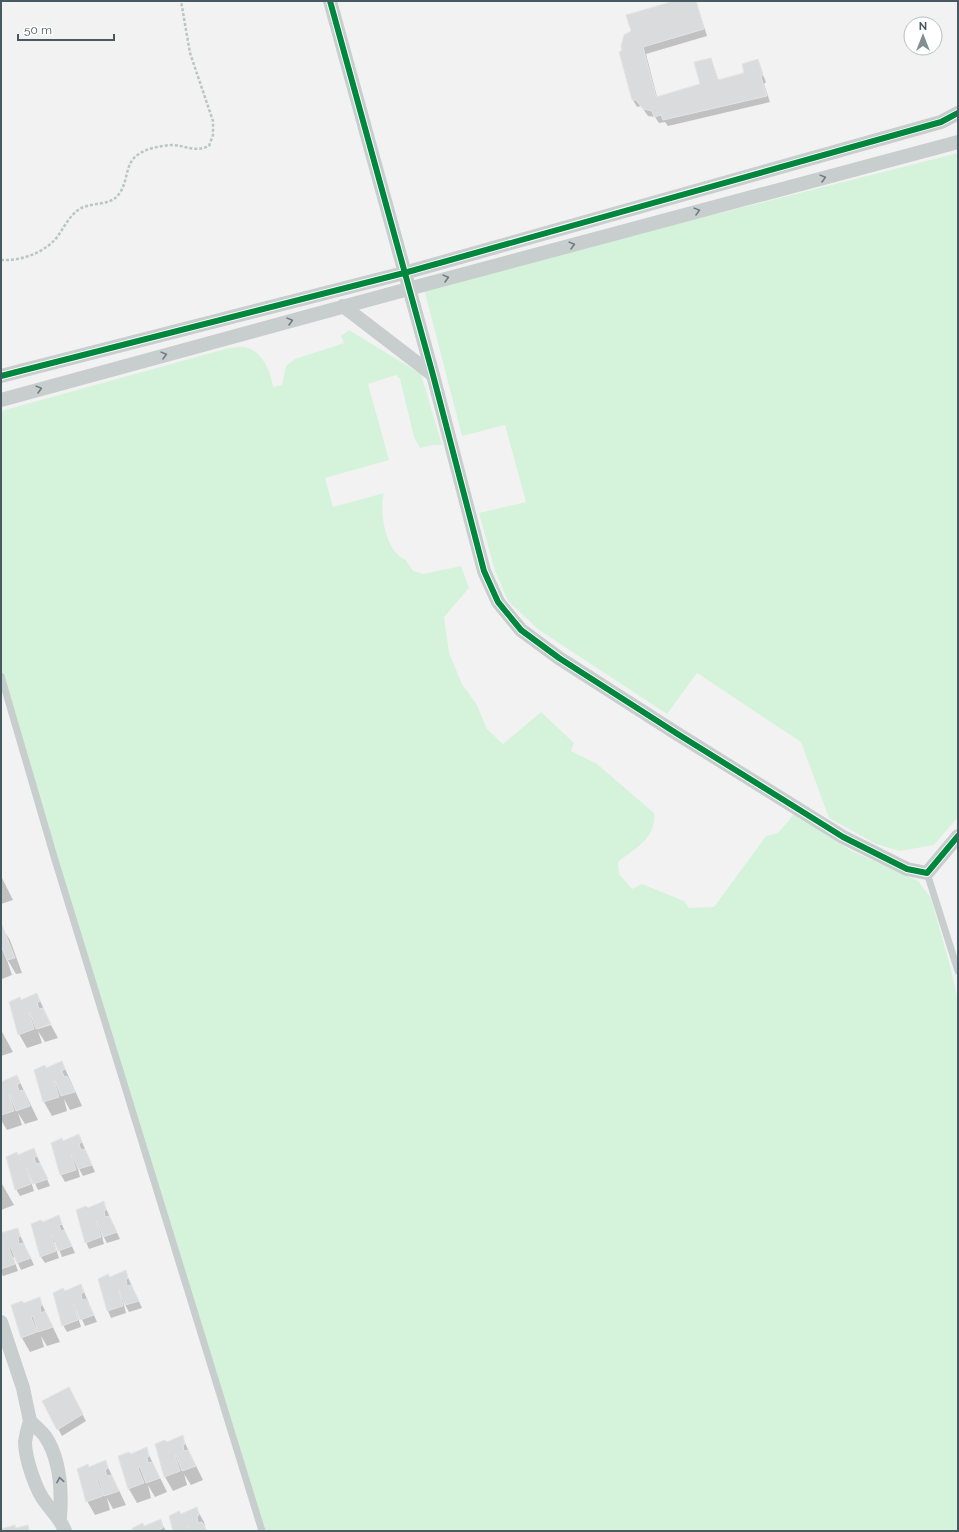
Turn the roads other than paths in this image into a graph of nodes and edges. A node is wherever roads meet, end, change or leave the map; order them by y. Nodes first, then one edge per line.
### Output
1 (330, 1) edge
2 (958, 113) edge
3 (958, 142) edge
4 (404, 273) junction
5 (408, 288) junction
6 (343, 306) junction
7 (433, 375) junction
8 (1, 376) edge
9 (1, 400) edge
10 (1, 676) edge
11 (958, 836) edge
12 (927, 874) junction
13 (958, 971) edge
14 (1, 1322) edge
15 (30, 1421) junction
16 (63, 1525) edge
17 (262, 1531) edge

1 - 4 street
2 - 4 street
5 -> 3 street
4 - 5 street
4 - 8 street
5 - 6 street
5 - 7 street
6 - 7 street
9 -> 6 street
7 - 12 street
10 - 17 lane
11 - 12 street
12 - 13 lane
14 - 15 street
16 -> 15 street
15 - 16 street

